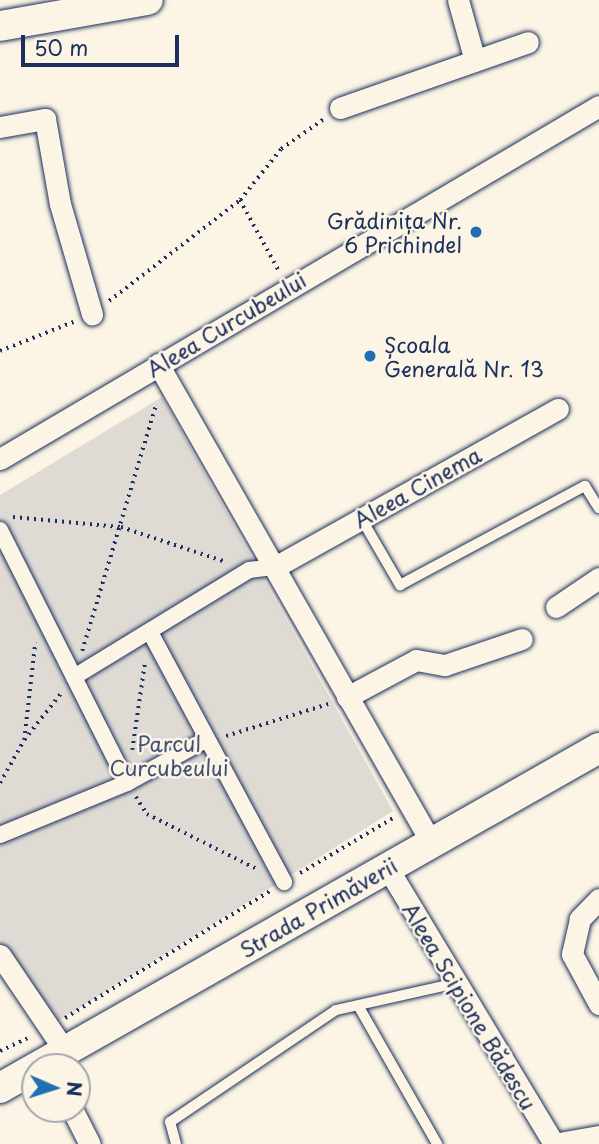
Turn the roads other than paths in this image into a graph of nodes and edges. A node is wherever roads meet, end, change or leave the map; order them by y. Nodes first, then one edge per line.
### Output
1 (148, 0) edge
2 (458, 0) edge
3 (49, 9) edge
4 (0, 26) edge
5 (528, 41) dead end
6 (475, 61) junction
7 (599, 106) edge
8 (340, 108) road end
9 (0, 127) edge
10 (92, 314) road end
11 (158, 364) junction
12 (558, 409) dead end
13 (0, 459) edge
14 (599, 508) edge
15 (361, 518) junction
16 (0, 530) edge
17 (275, 567) junction
18 (599, 578) edge
19 (556, 607) dead end
20 (150, 632) junction
21 (522, 639) dead end
22 (74, 677) junction
23 (347, 697) junction
24 (206, 739) junction
25 (599, 748) edge
26 (127, 783) junction
27 (0, 835) edge
28 (431, 842) junction
29 (387, 867) junction
30 (284, 882) road end
31 (599, 899) edge
32 (0, 955) edge
33 (457, 983) junction
34 (599, 1004) edge
35 (359, 1007) junction
36 (45, 1053) edge
37 (54, 1053) edge
38 (21, 1074) edge
39 (0, 1088) edge
40 (79, 1123) edge
41 (599, 1136) edge
42 (90, 1144) edge
43 (176, 1144) edge
44 (437, 1144) edge
45 (554, 1144) edge

1 - 3 main road
2 - 6 street
3 - 4 main road
5 - 6 street
6 - 8 street
7 - 11 street, Aleea Curcubeului
9 - 10 street
11 - 13 street, Aleea Curcubeului
11 - 17 street
12 - 15 street, Aleea Cinema
14 - 15 lane
15 - 17 street, Aleea Cinema
16 - 22 street
17 - 20 street
17 - 23 street
18 - 19 street
20 - 22 street
20 - 24 street
21 - 23 street
22 - 26 street
23 - 28 street
24 - 26 street
24 - 30 street
25 - 28 main road, Strada Primăverii
26 - 27 street
28 - 29 main road, Strada Primăverii
29 - 33 street, Aleea Scipione Bădescu
29 - 37 main road, Strada Primăverii
31 - 34 street
32 - 36 street
33 - 35 lane
33 - 45 street, Aleea Scipione Bădescu
35 - 43 lane
35 - 44 lane
38 - 39 main road, Strada Primăverii
40 - 42 street
41 - 45 street

